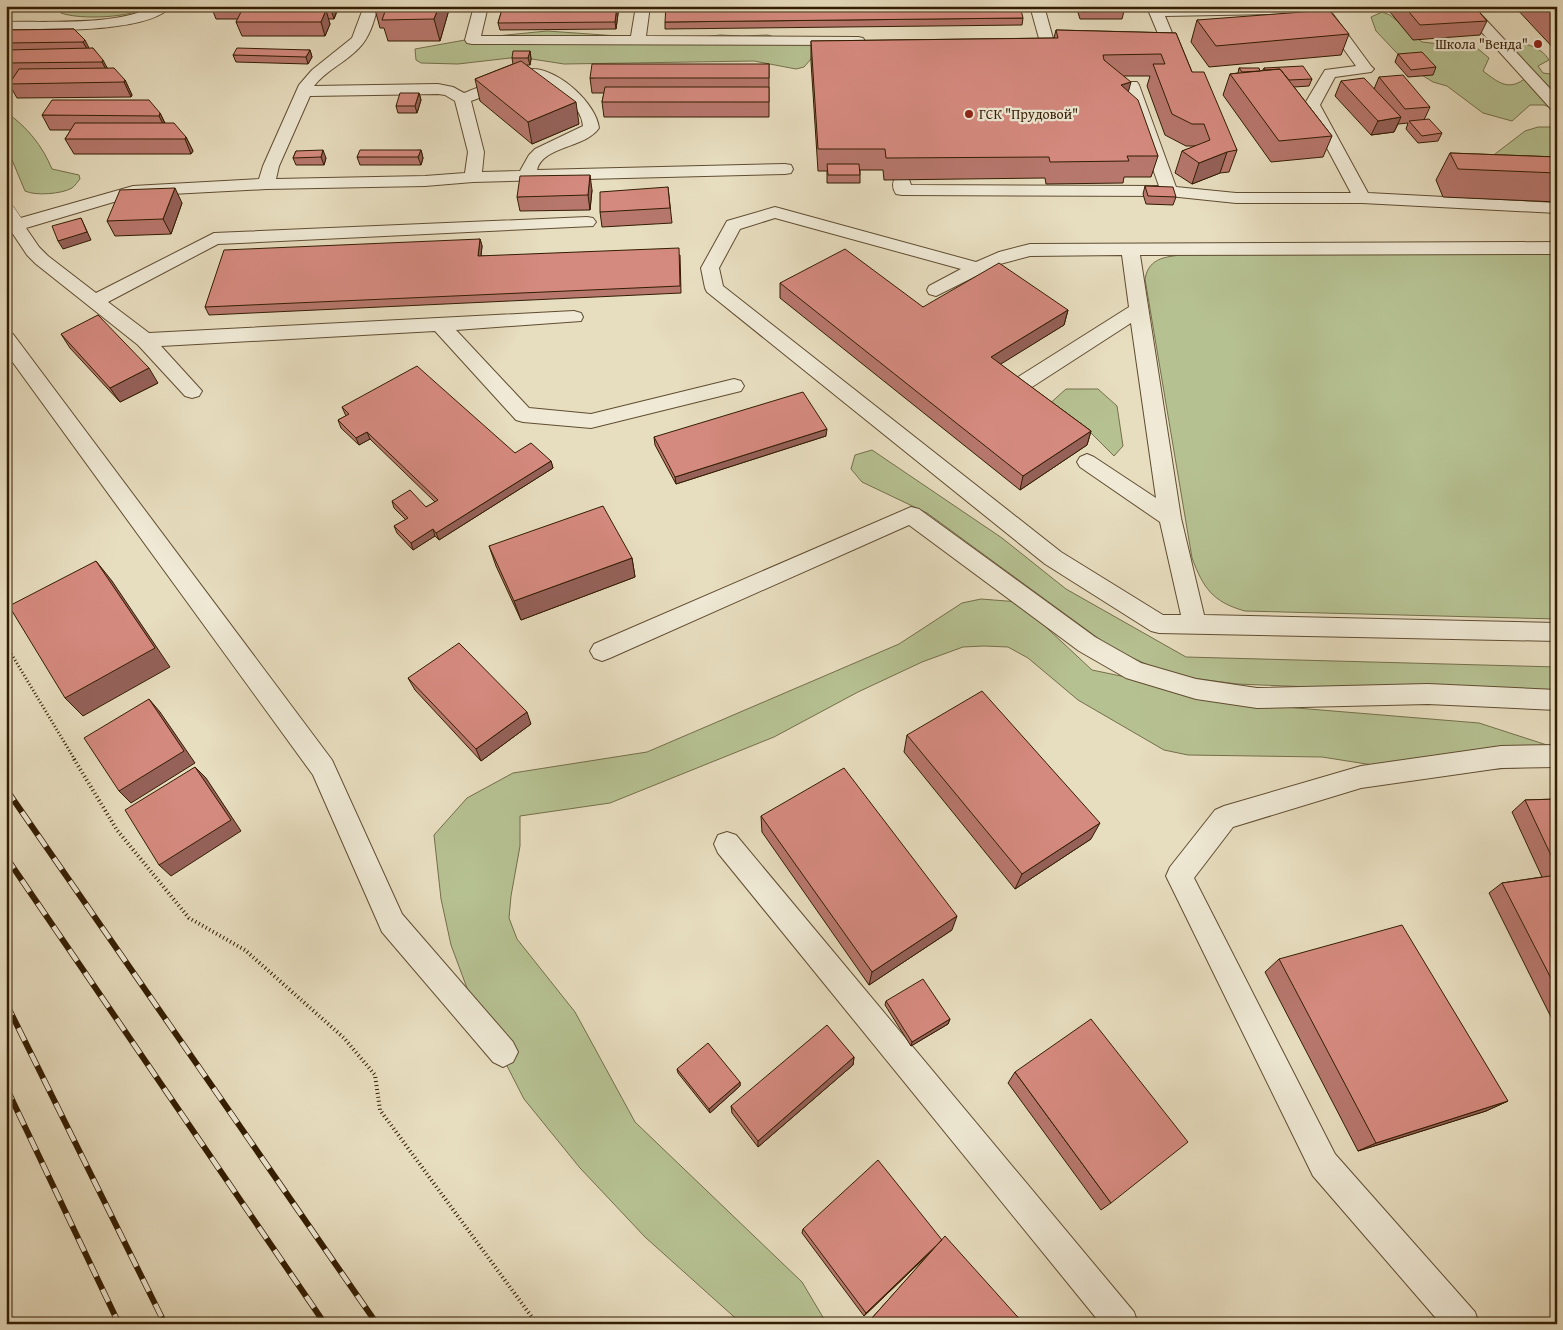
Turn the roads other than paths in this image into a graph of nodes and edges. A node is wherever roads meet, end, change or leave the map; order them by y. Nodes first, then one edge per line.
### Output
1 (164, 6) edge
2 (371, 6) edge
3 (480, 6) edge
4 (643, 6) edge
5 (1037, 6) edge
6 (1465, 6) edge
7 (1321, 8) edge
8 (6, 26) edge
9 (638, 39) junction
10 (877, 41) edge
11 (1131, 41) edge
12 (1065, 42) edge
13 (1131, 85) dead end
14 (305, 91) junction
15 (462, 99) junction
16 (1557, 106) edge
17 (785, 169) dead end
18 (528, 176) junction
19 (472, 177) junction
20 (902, 180) edge
21 (266, 184) junction
22 (1169, 191) junction
23 (1362, 198) junction
24 (1557, 208) edge
25 (11, 217) edge
26 (587, 222) dead end
27 (1557, 248) edge
28 (1130, 250) junction
29 (978, 268) junction
30 (936, 290) dead end
31 (95, 301) junction
32 (1138, 310) junction
33 (574, 317) dead end
34 (440, 324) junction
35 (6, 339) edge
36 (145, 340) junction
37 (1025, 382) edge
38 (734, 386) dead end
39 (192, 392) dead end
40 (1088, 462) dead end
41 (1170, 518) junction
42 (1195, 624) junction
43 (1557, 632) edge
44 (602, 651) dead end
45 (1557, 700) edge
46 (1557, 756) edge
47 (727, 844) dead end
48 (503, 1052) dead end
49 (1122, 1324) edge
50 (1463, 1324) edge

1 - 8 lane
2 - 14 lane
3 - 9 lane
4 - 9 lane
5 - 12 lane
6 - 16 lane
7 - 11 lane
7 - 23 lane
9 - 10 lane
13 - 22 lane
14 - 15 lane
14 - 21 lane
15 - 18 lane
15 - 19 lane
17 - 18 lane
18 - 19 lane
19 - 21 lane
20 - 22 lane
21 - 25 lane
22 - 23 lane
23 - 24 lane
25 - 31 lane
26 - 31 lane
27 - 28 lane
28 - 29 lane
28 - 32 lane
29 - 30 lane
29 - 42 lane
31 - 36 lane
32 - 37 lane
32 - 41 lane
33 - 34 lane
34 - 36 lane
34 - 38 lane
35 - 48 lane
36 - 39 lane
40 - 41 lane
41 - 42 lane
42 - 43 lane
44 - 45 lane
46 - 50 lane
47 - 49 lane

